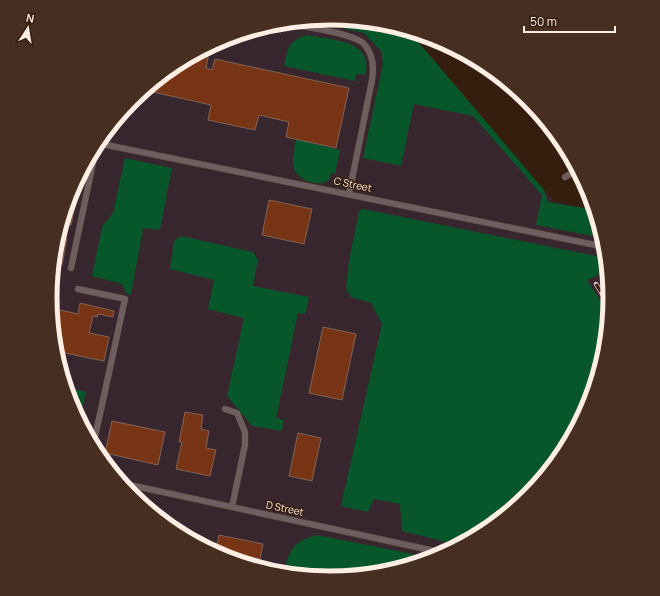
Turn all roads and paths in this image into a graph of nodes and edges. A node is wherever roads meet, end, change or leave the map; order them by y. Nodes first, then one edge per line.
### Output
1 (302, 27) edge
2 (104, 144) edge
3 (93, 163) edge
4 (573, 173) edge
5 (565, 177) dead end
6 (349, 194) junction
7 (598, 246) edge
8 (71, 268) dead end
9 (78, 289) dead end
10 (225, 409) dead end
11 (95, 436) edge
12 (132, 485) edge
13 (232, 507) junction
14 (433, 551) edge

1 - 6 lane
2 - 6 lane, C Street
3 - 8 lane
4 - 5 lane
6 - 7 lane, C Street
9 - 11 lane
10 - 13 lane
12 - 13 lane, D Street
13 - 14 lane, D Street

